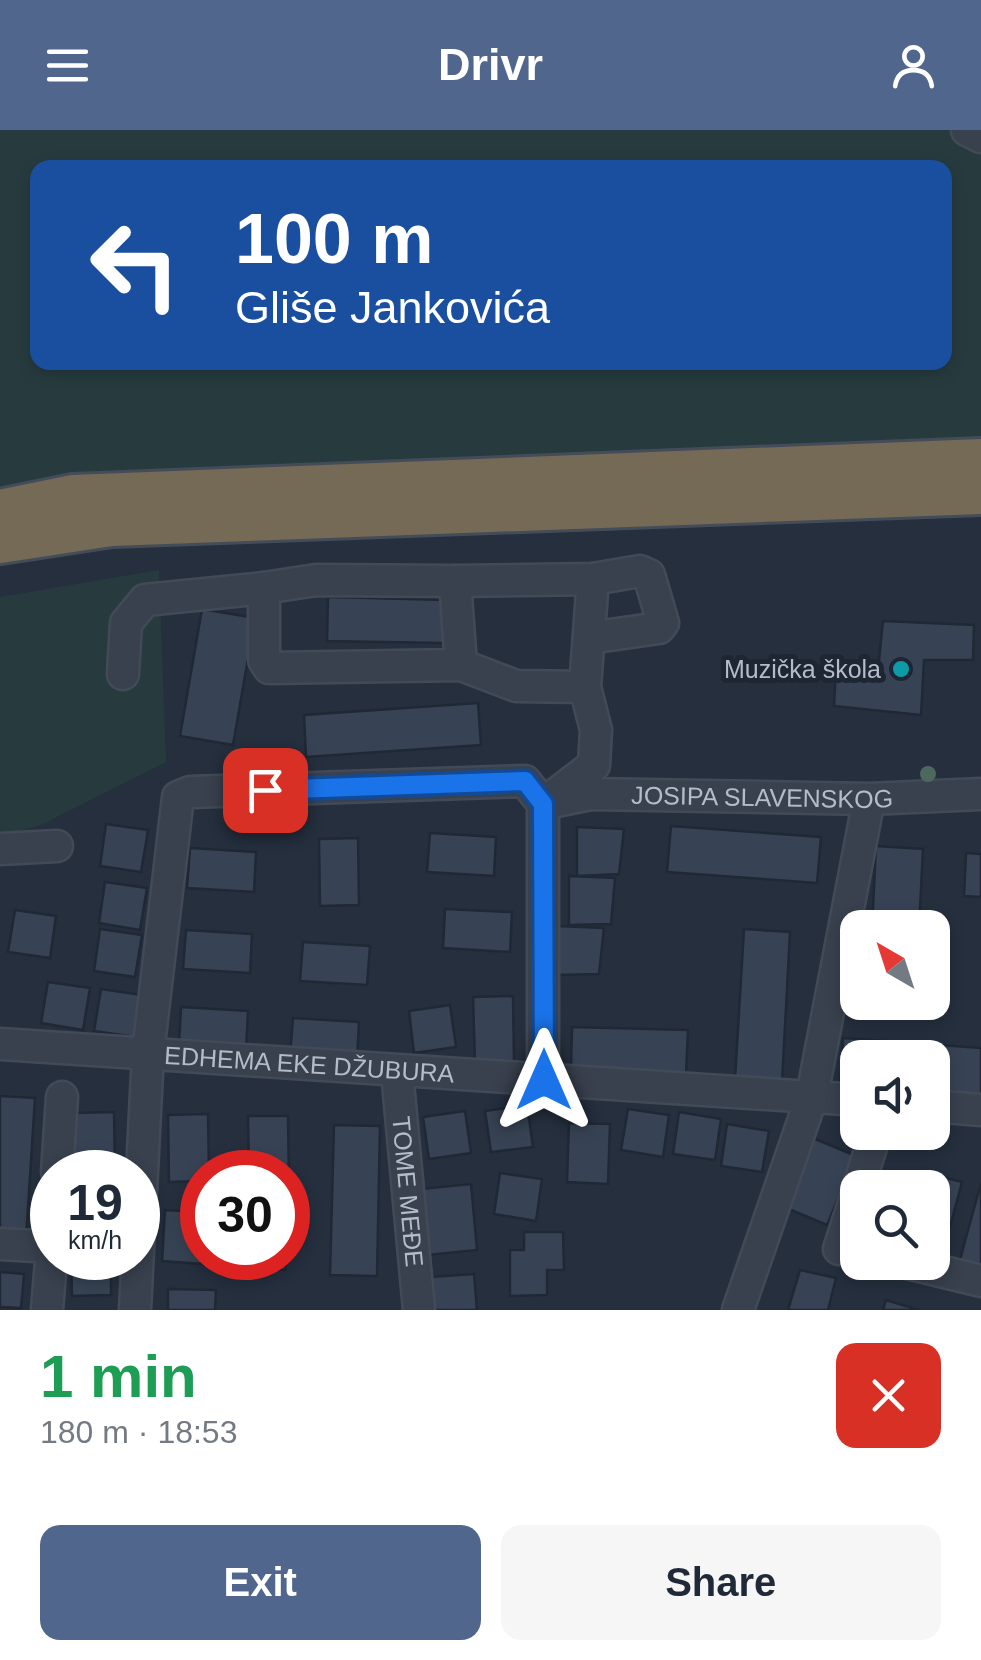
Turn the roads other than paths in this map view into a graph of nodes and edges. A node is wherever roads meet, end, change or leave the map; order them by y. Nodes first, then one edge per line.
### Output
1 (967, 130) edge
2 (981, 137) edge
3 (981, 460) edge
4 (981, 493) edge
5 (0, 511) edge
6 (0, 542) edge
7 (592, 580) junction
8 (455, 581) junction
9 (264, 588) junction
10 (588, 638) junction
11 (462, 664) junction
12 (123, 674) dead end
13 (585, 687) junction
14 (981, 794) edge
15 (868, 799) junction
16 (543, 804) junction
17 (56, 846) dead end
18 (0, 849) edge
19 (0, 1044) edge
20 (148, 1053) junction
21 (397, 1072) junction
22 (544, 1080) junction
23 (812, 1096) junction
24 (62, 1097) dead end
25 (840, 1098) edge
26 (950, 1107) edge
27 (981, 1110) edge
28 (58, 1150) edge
29 (0, 1244) edge
30 (840, 1245) edge
31 (30, 1246) edge
32 (839, 1248) dead end
33 (950, 1273) edge
34 (50, 1280) edge
35 (981, 1280) edge
36 (48, 1310) edge
37 (136, 1310) edge
38 (420, 1310) edge
39 (738, 1310) edge

1 - 2 street
3 - 5 highway
4 - 6 highway
7 - 8 street
7 - 10 street
7 - 10 street
8 - 9 street
8 - 11 street
9 - 11 street
9 - 12 street
10 - 13 street
11 - 13 street
13 - 16 street
14 - 15 street, JOSIPA SLAVENSKOG
15 - 16 street, JOSIPA SLAVENSKOG
15 - 23 street
16 - 20 street
16 - 22 street
17 - 18 street
19 - 20 street, EDHEMA EKE DŽUBURA
20 - 21 street, EDHEMA EKE DŽUBURA
20 - 37 street
21 - 22 street, EDHEMA EKE DŽUBURA
21 - 38 street, TOME MEĐE
22 - 23 street, EDHEMA EKE DŽUBURA
23 - 25 street, EDHEMA EKE DŽUBURA
23 - 39 street
24 - 28 street
26 - 27 street
29 - 31 street
30 - 32 street
33 - 35 street
34 - 36 street

